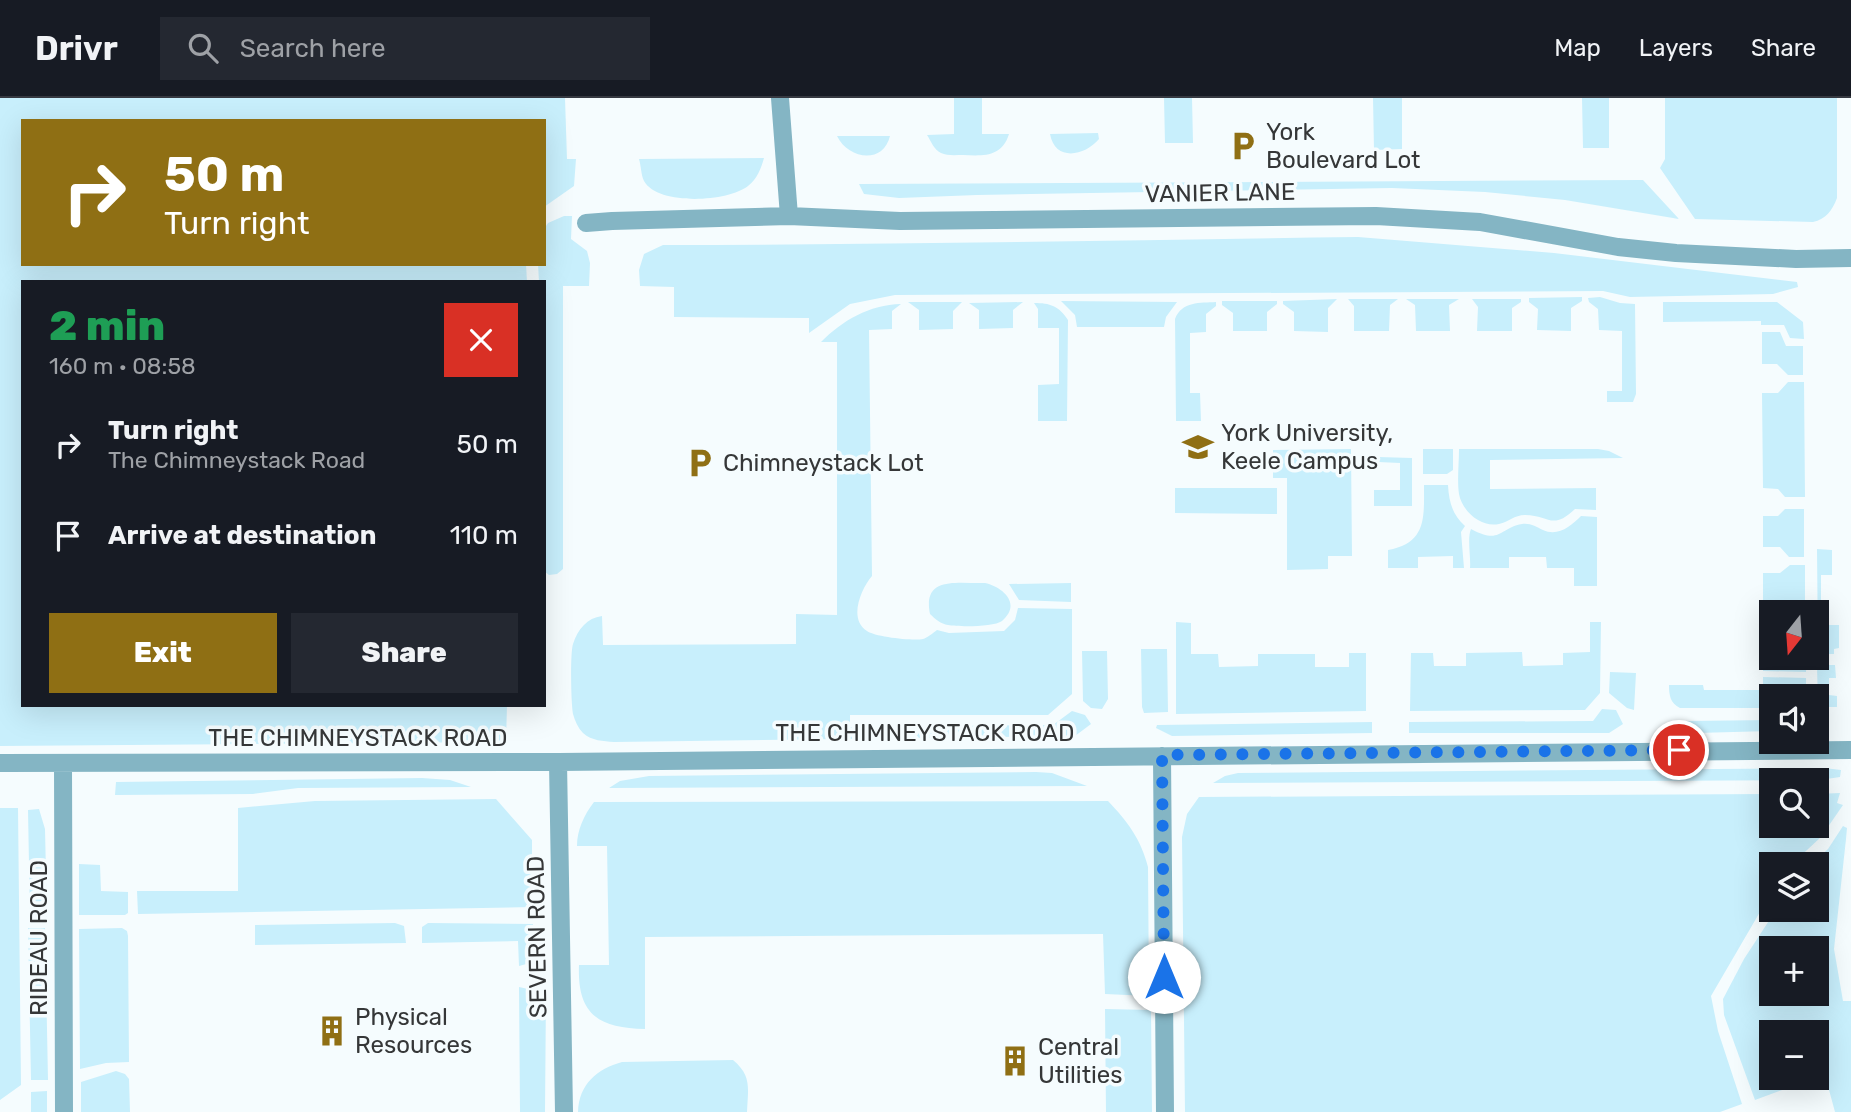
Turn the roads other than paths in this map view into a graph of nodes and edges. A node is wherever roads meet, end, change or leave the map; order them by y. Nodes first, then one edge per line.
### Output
1 (780, 98) edge
2 (789, 216) junction
3 (586, 223) dead end
4 (1851, 258) edge
5 (1851, 750) edge
6 (1162, 755) junction
7 (558, 762) junction
8 (64, 763) junction
9 (0, 764) edge
10 (64, 1112) edge
11 (564, 1112) edge
12 (1165, 1112) edge

1 - 2 street
2 - 3 street, VANIER LANE
2 - 4 street, VANIER LANE
5 - 6 street, THE CHIMNEYSTACK ROAD
6 - 7 street, THE CHIMNEYSTACK ROAD
6 - 12 street
7 - 8 street, THE CHIMNEYSTACK ROAD
7 - 11 street, SEVERN ROAD
8 - 9 street, THE CHIMNEYSTACK ROAD
8 - 10 street, RIDEAU ROAD

